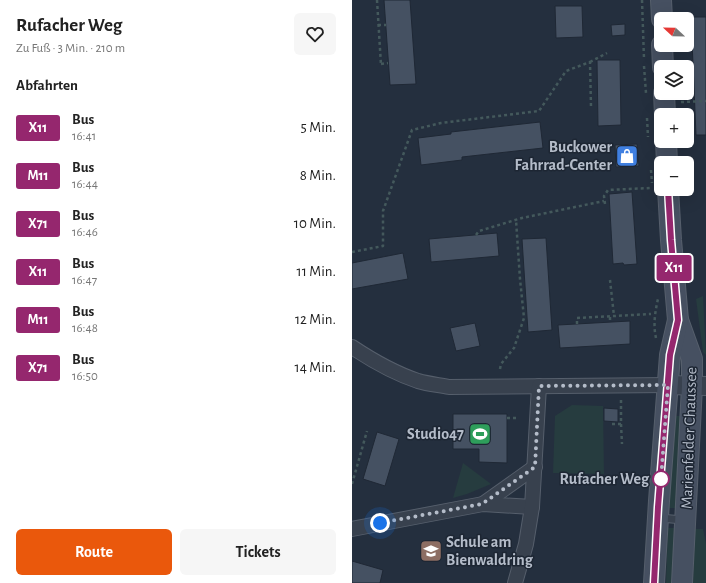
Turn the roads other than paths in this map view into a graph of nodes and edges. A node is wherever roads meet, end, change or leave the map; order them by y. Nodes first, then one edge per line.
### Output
1 (661, 196) edge
2 (678, 320) junction
3 (352, 347) edge
4 (668, 385) junction
5 (539, 386) junction
6 (699, 386) edge
7 (535, 467) junction
8 (482, 504) junction
9 (532, 507) junction
10 (658, 518) junction
11 (686, 520) junction
12 (352, 529) edge
13 (515, 583) edge
14 (654, 583) edge
15 (682, 583) edge

1 - 2 main road
2 - 4 main road, Marienfelder Chaussee
2 - 6 main road, Marienfelder Chaussee
3 - 5 street
4 - 5 street
4 - 6 street
4 - 10 main road, Marienfelder Chaussee
5 - 7 street
6 - 11 main road, Marienfelder Chaussee
7 - 8 street
7 - 9 street
8 - 9 street
8 - 12 street
9 - 13 street
10 - 11 lane
10 - 14 main road, Marienfelder Chaussee
11 - 15 main road, Marienfelder Chaussee

